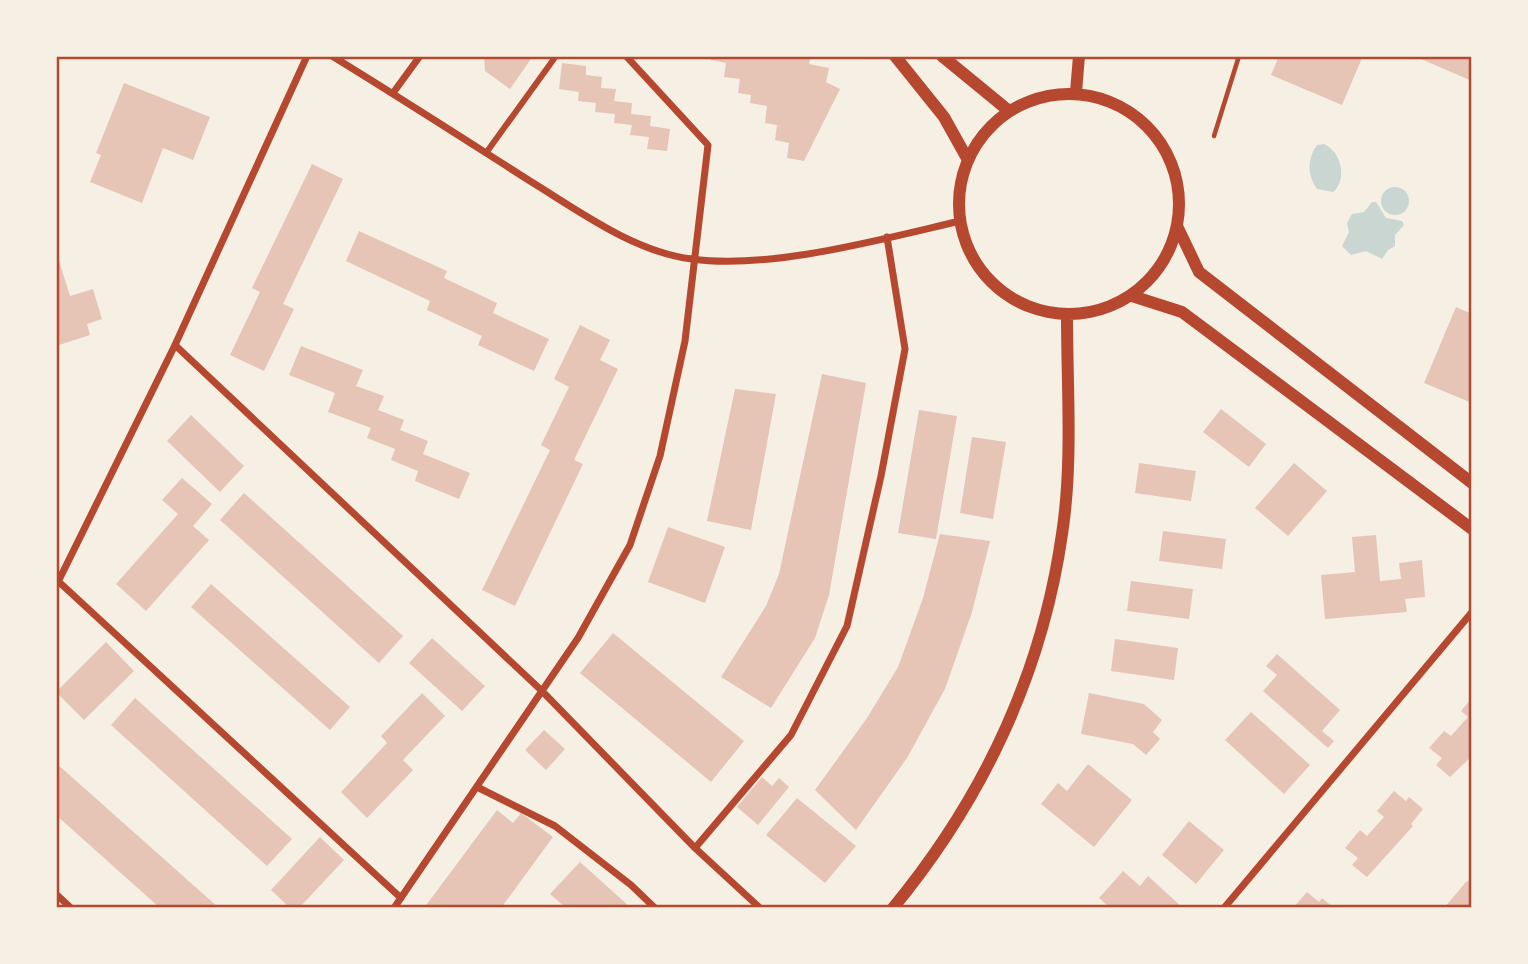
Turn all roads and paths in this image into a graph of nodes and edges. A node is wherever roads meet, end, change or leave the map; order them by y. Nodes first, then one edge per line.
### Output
1 (307, 56) edge
2 (332, 56) edge
3 (420, 56) edge
4 (556, 56) edge
5 (626, 56) edge
6 (895, 56) edge
7 (942, 56) edge
8 (1079, 56) edge
9 (1239, 56) edge
10 (1076, 92) junction
11 (393, 93) junction
12 (1009, 111) junction
13 (1214, 136) dead end
14 (486, 153) junction
15 (968, 160) junction
16 (960, 221) junction
17 (1178, 228) junction
18 (887, 237) junction
19 (694, 260) junction
20 (1132, 296) junction
21 (1067, 316) junction
22 (175, 345) junction
23 (1472, 483) edge
24 (1472, 529) edge
25 (57, 583) edge
26 (1472, 612) edge
27 (542, 691) junction
28 (477, 787) junction
29 (695, 848) junction
30 (56, 894) edge
31 (401, 898) junction
32 (71, 908) edge
33 (394, 908) edge
34 (655, 908) edge
35 (760, 908) edge
36 (892, 908) edge
37 (1224, 908) edge

1 - 22 street
2 - 11 street
3 - 11 street
4 - 14 street
5 - 19 street
6 - 15 street
7 - 12 street
8 - 10 street
9 - 13 path
10 - 12 street
10 - 17 street
11 - 14 street
12 - 15 street
14 - 19 street
15 - 16 street
16 - 18 street
16 - 21 street
17 - 20 street
17 - 23 street
18 - 19 street
18 - 29 street
19 - 27 street
20 - 21 street
20 - 24 street
21 - 36 street
22 - 25 street
22 - 27 street
25 - 31 street
26 - 37 street
27 - 28 street
27 - 29 street
28 - 31 street
28 - 34 street
29 - 35 street
30 - 32 street
31 - 33 street

